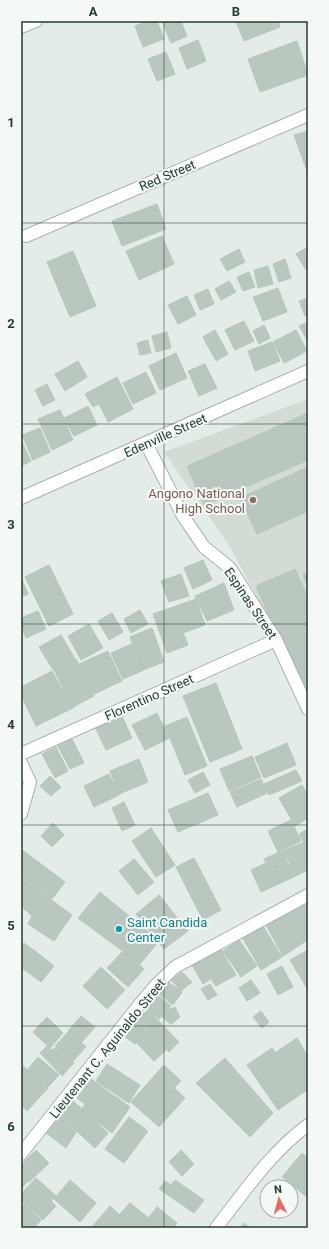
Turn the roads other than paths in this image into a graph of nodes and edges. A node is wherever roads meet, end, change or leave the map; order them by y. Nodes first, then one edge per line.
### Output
1 (36, 21) edge
2 (21, 27) edge
3 (308, 115) edge
4 (26, 236) dead end
5 (308, 372) edge
6 (146, 443) junction
7 (21, 498) edge
8 (276, 640) junction
9 (308, 709) edge
10 (21, 754) edge
11 (21, 763) edge
12 (21, 814) edge
13 (308, 895) edge
14 (308, 1125) edge
15 (21, 1154) edge
16 (216, 1228) edge

1 - 2 street
3 - 4 street, Red Street
5 - 6 street, Edenville Street
6 - 7 street, Edenville Street
6 - 8 street, Espinas Street
8 - 9 street, Espinas Street
8 - 10 street, Florentino Street
11 - 12 street
13 - 15 street, Lieutenant C. Aguinaldo Street
14 - 16 street

